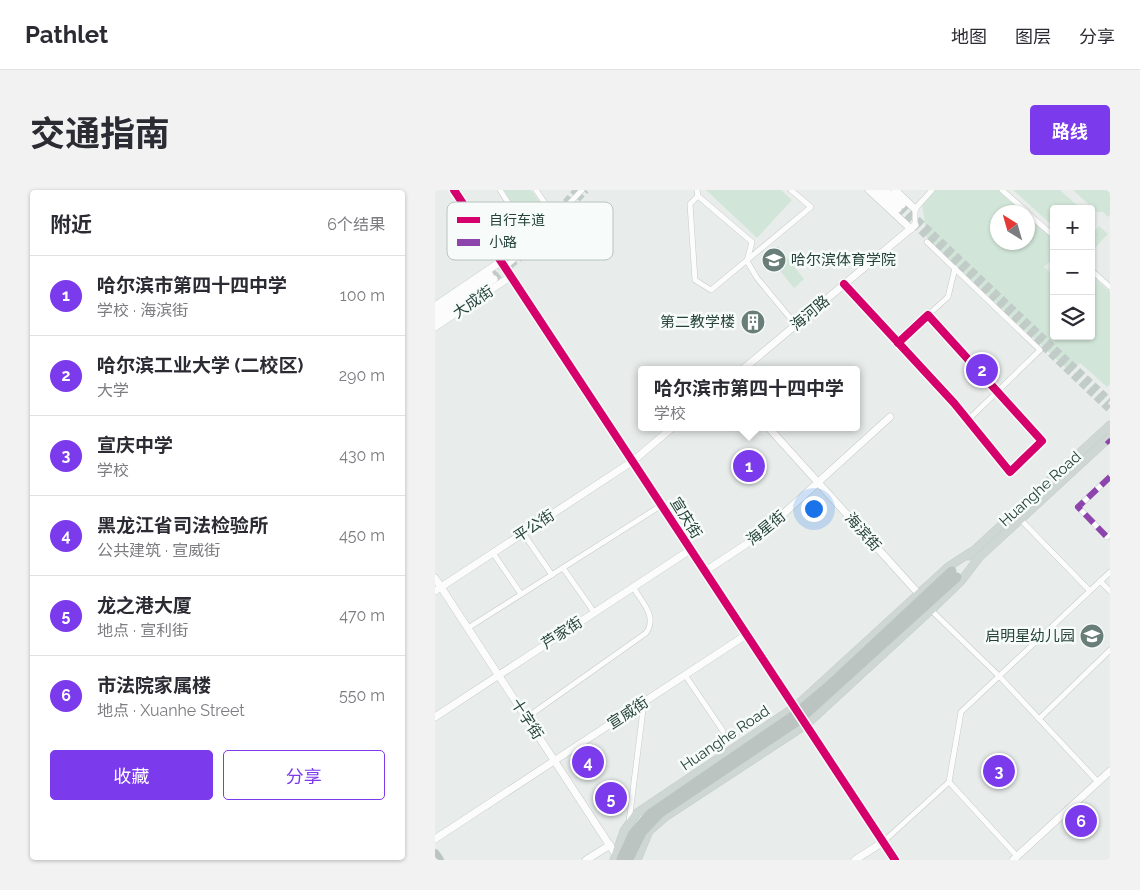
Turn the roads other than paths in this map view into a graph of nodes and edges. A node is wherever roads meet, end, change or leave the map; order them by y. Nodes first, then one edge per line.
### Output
1 (454, 190) edge
2 (500, 190) edge
3 (535, 190) edge
4 (582, 190) edge
5 (791, 190) edge
6 (869, 190) edge
7 (877, 190) edge
8 (885, 190) edge
9 (895, 190) edge
10 (932, 190) edge
11 (1002, 190) edge
12 (698, 193) edge
13 (462, 202) edge
14 (508, 202) edge
15 (544, 202) edge
16 (570, 202) edge
17 (1018, 205) edge
18 (915, 209) junction
19 (1035, 220) edge
20 (913, 227) junction
21 (1050, 233) edge
22 (927, 242) dead end
23 (499, 260) edge
24 (508, 260) edge
25 (747, 261) junction
26 (502, 265) junction
27 (955, 268) junction
28 (1095, 274) edge
29 (510, 277) junction
30 (844, 284) junction
31 (1110, 287) edge
32 (435, 306) edge
33 (435, 312) edge
34 (928, 315) junction
35 (435, 319) edge
36 (796, 325) junction
37 (435, 327) edge
38 (898, 342) junction
39 (747, 366) edge
40 (998, 390) junction
41 (890, 416) dead end
42 (968, 420) junction
43 (1110, 425) edge
44 (668, 431) edge
45 (771, 431) edge
46 (1109, 440) edge
47 (633, 461) junction
48 (1110, 478) edge
49 (819, 483) junction
50 (662, 506) junction
51 (1021, 520) junction
52 (523, 533) junction
53 (1110, 534) edge
54 (690, 550) junction
55 (971, 552) junction
56 (493, 553) junction
57 (978, 559) junction
58 (563, 568) junction
59 (704, 572) junction
60 (1110, 572) edge
61 (552, 574) junction
62 (954, 574) junction
63 (435, 578) edge
64 (1100, 581) junction
65 (633, 587) junction
66 (438, 589) edge
67 (1090, 591) junction
68 (1110, 591) edge
69 (918, 593) junction
70 (521, 594) junction
71 (931, 610) junction
72 (594, 612) junction
73 (468, 628) junction
74 (746, 636) junction
75 (1110, 650) edge
76 (499, 675) junction
77 (685, 675) junction
78 (999, 676) junction
79 (645, 702) junction
80 (795, 707) junction
81 (435, 717) edge
82 (526, 718) junction
83 (1039, 719) junction
84 (807, 724) junction
85 (723, 731) dead end
86 (555, 761) junction
87 (1110, 771) edge
88 (949, 782) junction
89 (1098, 782) junction
90 (629, 822) junction
91 (435, 839) edge
92 (883, 842) junction
93 (610, 845) junction
94 (435, 854) edge
95 (617, 858) edge
96 (1015, 858) edge
97 (439, 860) edge
98 (586, 860) edge
99 (628, 860) edge
100 (637, 860) edge
101 (855, 860) edge
102 (895, 860) edge

1 - 13 street, 宣庆街
2 - 14 street
3 - 15 street
4 - 16 street
5 - 25 street
6 - 20 street
7 - 8 street
9 - 18 street
10 - 18 street
11 - 17 street
12 - 25 street
12 - 25 street
18 - 20 street
19 - 21 street
20 - 30 street, 海河路
22 - 27 street
23 - 26 street, 宣庆街
24 - 26 street
25 - 36 street
26 - 29 street, 宣庆街
26 - 32 street, 大成街
27 - 34 street
27 - 40 street
28 - 31 street
29 - 37 street, 大成街
29 - 47 street, 宣庆街
30 - 36 street, 海河路
30 - 38 street
33 - 35 street, 大成街
34 - 38 street
34 - 40 street
36 - 39 street, 海河路
38 - 42 street
40 - 42 street
40 - 42 street
41 - 49 street, 海星街
43 - 55 main road, Huanghe Road
44 - 47 street
45 - 49 street, 海滨街
46 - 51 main road, Huanghe Road
47 - 50 street, 宣庆街
47 - 52 street, 平公街
48 - 53 street
49 - 59 street, 海星街
49 - 69 street, 海滨街
50 - 54 street, 宣庆街
50 - 58 street
51 - 57 main road, Huanghe Road
51 - 67 street
52 - 56 street, 平公街
52 - 61 street
54 - 59 street, 宣庆街
54 - 65 street, 芦家街
55 - 62 main road, Huanghe Road
55 - 69 main road, Huanghe Road
56 - 66 street, 平公街
56 - 70 street
57 - 62 main road, Huanghe Road
57 - 71 main road, Huanghe Road
58 - 61 street
58 - 72 street
59 - 74 street, 宣庆街
60 - 64 street
61 - 70 street
62 - 95 highway, bridge
62 - 99 highway, bridge
63 - 66 street, 十字街
64 - 67 street
64 - 68 street
65 - 72 street, 芦家街
65 - 82 street
66 - 73 street, 十字街
67 - 78 street
69 - 80 main road, Huanghe Road
70 - 73 street
71 - 78 street
71 - 84 main road, Huanghe Road
72 - 76 street, 芦家街
73 - 76 street, 十字街
74 - 77 street, 宣威街
74 - 80 street, 宣庆街
75 - 83 street
76 - 81 street, 芦家街
76 - 82 street, 十字街
77 - 79 street, 宣威街
77 - 85 street
78 - 83 street
78 - 88 street
79 - 86 street, 宣威街
79 - 90 street
80 - 84 street, 宣庆街
80 - 90 main road, Huanghe Road
82 - 86 street, 十字街
83 - 89 street
84 - 92 street, 宣庆街
84 - 100 main road, Huanghe Road
86 - 91 street, 宣威街
86 - 93 street, 十字街
87 - 89 street
88 - 92 street
88 - 96 street
89 - 96 street
90 - 95 main road, Huanghe Road
92 - 101 street
92 - 102 street, 宣庆街
93 - 95 street, 十字街
93 - 98 street
94 - 97 highway

